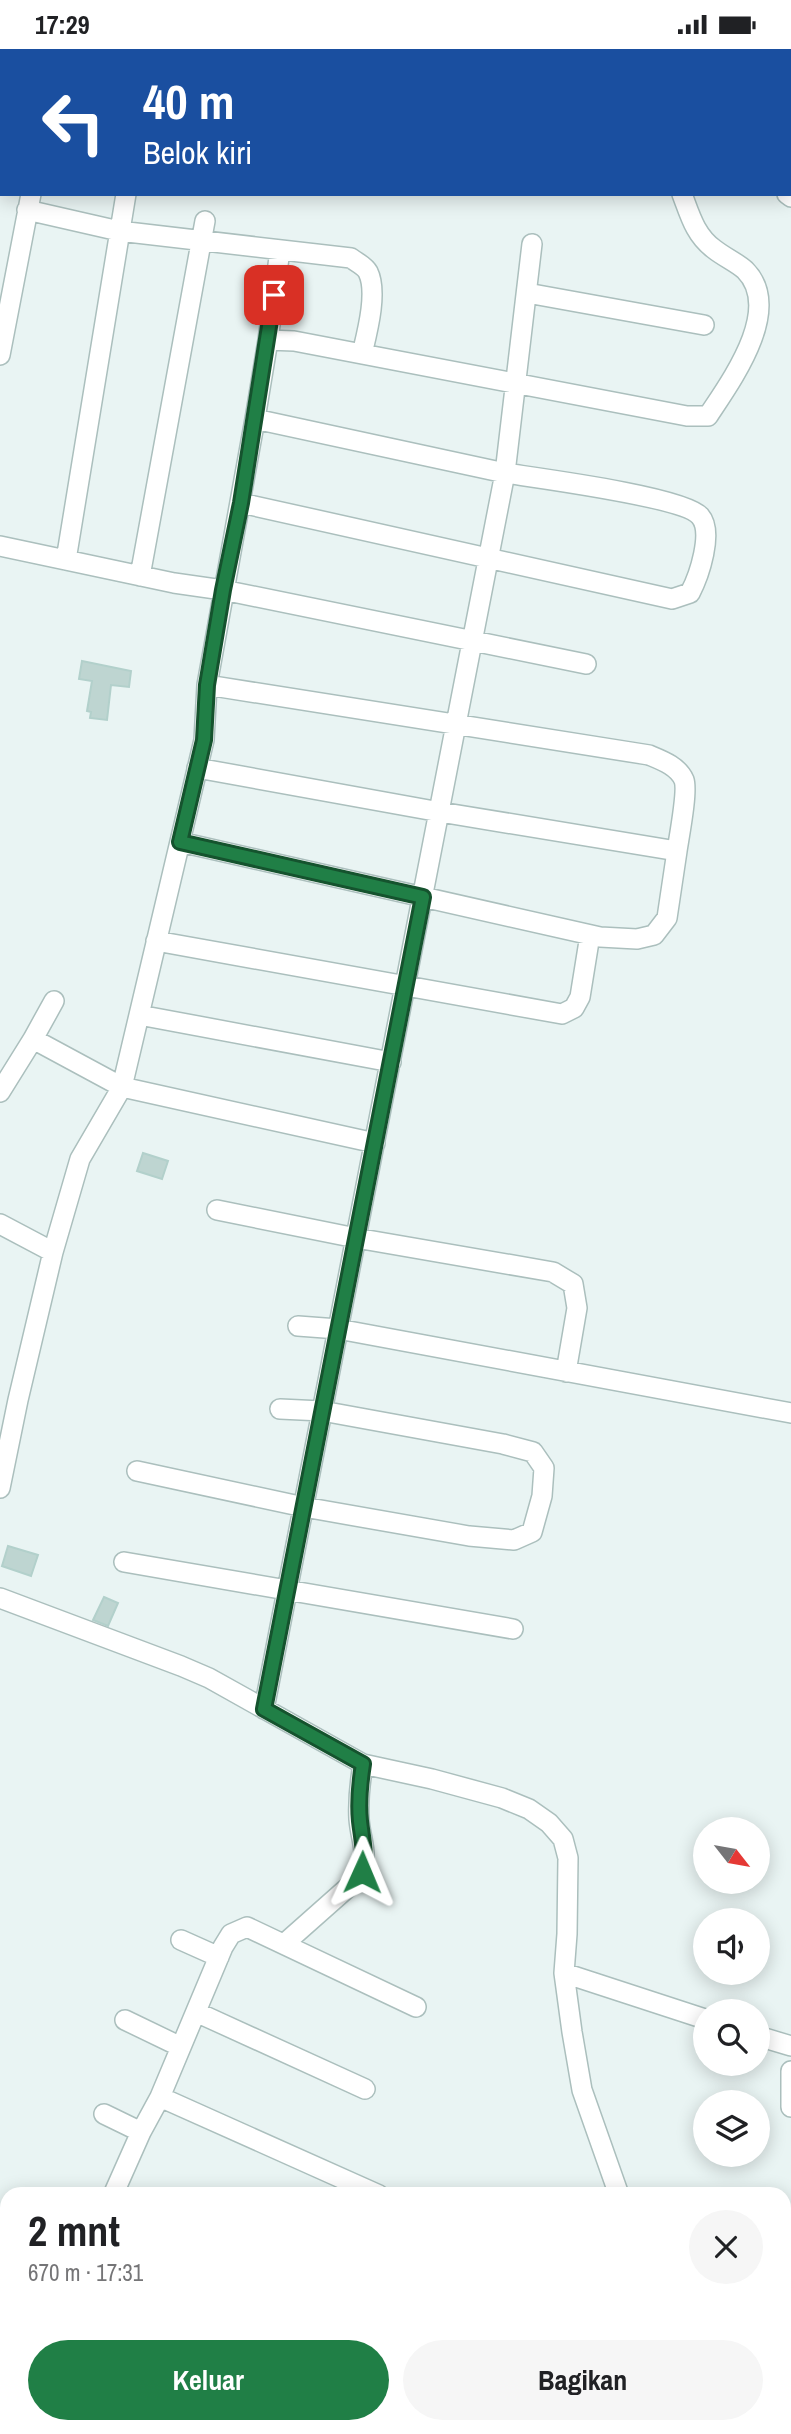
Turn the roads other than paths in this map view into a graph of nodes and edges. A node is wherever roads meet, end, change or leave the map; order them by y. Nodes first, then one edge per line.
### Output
1 (126, 196) edge
2 (683, 196) edge
3 (29, 202) edge
4 (205, 221) dead end
5 (119, 231) junction
6 (201, 242) junction
7 (532, 244) dead end
8 (280, 250) junction
9 (527, 293) junction
10 (704, 325) dead end
11 (268, 340) junction
12 (362, 354) junction
13 (0, 355) edge
14 (516, 384) junction
15 (255, 419) junction
16 (505, 473) junction
17 (241, 503) junction
18 (0, 546) edge
19 (489, 558) junction
20 (66, 560) junction
21 (140, 576) junction
22 (223, 590) junction
23 (473, 641) junction
24 (586, 664) dead end
25 (207, 685) junction
26 (457, 724) junction
27 (197, 768) junction
28 (440, 812) junction
29 (180, 842) junction
30 (677, 851) junction
31 (423, 897) junction
32 (590, 935) junction
33 (156, 941) junction
34 (405, 986) junction
35 (54, 1001) dead end
36 (139, 1015) junction
37 (33, 1039) junction
38 (391, 1062) junction
39 (122, 1087) junction
40 (0, 1092) edge
41 (375, 1143) junction
42 (217, 1210) dead end
43 (0, 1224) edge
44 (356, 1238) junction
45 (53, 1252) junction
46 (298, 1326) dead end
47 (338, 1329) junction
48 (566, 1372) junction
49 (280, 1409) dead end
50 (322, 1411) junction
51 (791, 1413) edge
52 (137, 1471) dead end
53 (0, 1488) edge
54 (303, 1507) junction
55 (124, 1562) dead end
56 (287, 1591) junction
57 (0, 1598) edge
58 (513, 1629) dead end
59 (264, 1709) junction
60 (363, 1764) junction
61 (181, 1940) dead end
62 (284, 1944) junction
63 (219, 1957) junction
64 (564, 1973) junction
65 (416, 2007) dead end
66 (196, 2012) junction
67 (693, 2015) edge
68 (125, 2020) dead end
69 (770, 2040) edge
70 (791, 2046) edge
71 (181, 2047) junction
72 (791, 2071) edge
73 (365, 2089) dead end
74 (160, 2097) junction
75 (791, 2107) edge
76 (104, 2114) dead end
77 (141, 2132) junction
78 (120, 2187) edge
79 (361, 2187) edge
80 (616, 2187) edge

1 - 5 street
2 - 14 street
3 - 5 street
3 - 13 street
4 - 6 street
5 - 6 street
5 - 20 street
6 - 8 street
6 - 21 street
7 - 9 street
8 - 11 street
8 - 12 street
9 - 10 street
9 - 14 street
11 - 12 street
11 - 15 street
12 - 14 street
14 - 16 street
15 - 16 street
15 - 17 street
16 - 19 street
16 - 19 street
17 - 19 street
17 - 22 street
18 - 20 street
19 - 23 street
20 - 21 street
21 - 22 street
22 - 23 street
22 - 25 street
23 - 24 street
23 - 26 street
25 - 26 street
25 - 27 street
26 - 28 street
26 - 30 street
27 - 28 street
27 - 29 street
28 - 30 street
28 - 31 street
29 - 31 street
29 - 33 street
30 - 32 street
31 - 32 street
31 - 34 street
32 - 34 street
33 - 34 street
33 - 36 street
34 - 38 street
35 - 37 street
36 - 38 street
36 - 39 street
37 - 39 street
37 - 40 street
38 - 41 street
39 - 41 street
39 - 45 street
41 - 44 street
42 - 44 street
43 - 45 street
44 - 47 street
44 - 48 street
45 - 53 street
46 - 47 street
47 - 48 street
47 - 50 street
48 - 51 street
49 - 50 street
50 - 54 street
50 - 54 street
52 - 54 street
54 - 56 street
55 - 56 street
56 - 58 street
56 - 59 street
57 - 59 street
59 - 60 street
60 - 62 street
60 - 64 street
61 - 63 street
62 - 63 street
62 - 65 street
63 - 66 street
64 - 67 street
64 - 80 street
66 - 71 street
66 - 73 street
68 - 71 street
69 - 70 street
71 - 74 street
72 - 75 street
74 - 77 street
74 - 79 street
76 - 77 street
77 - 78 street

